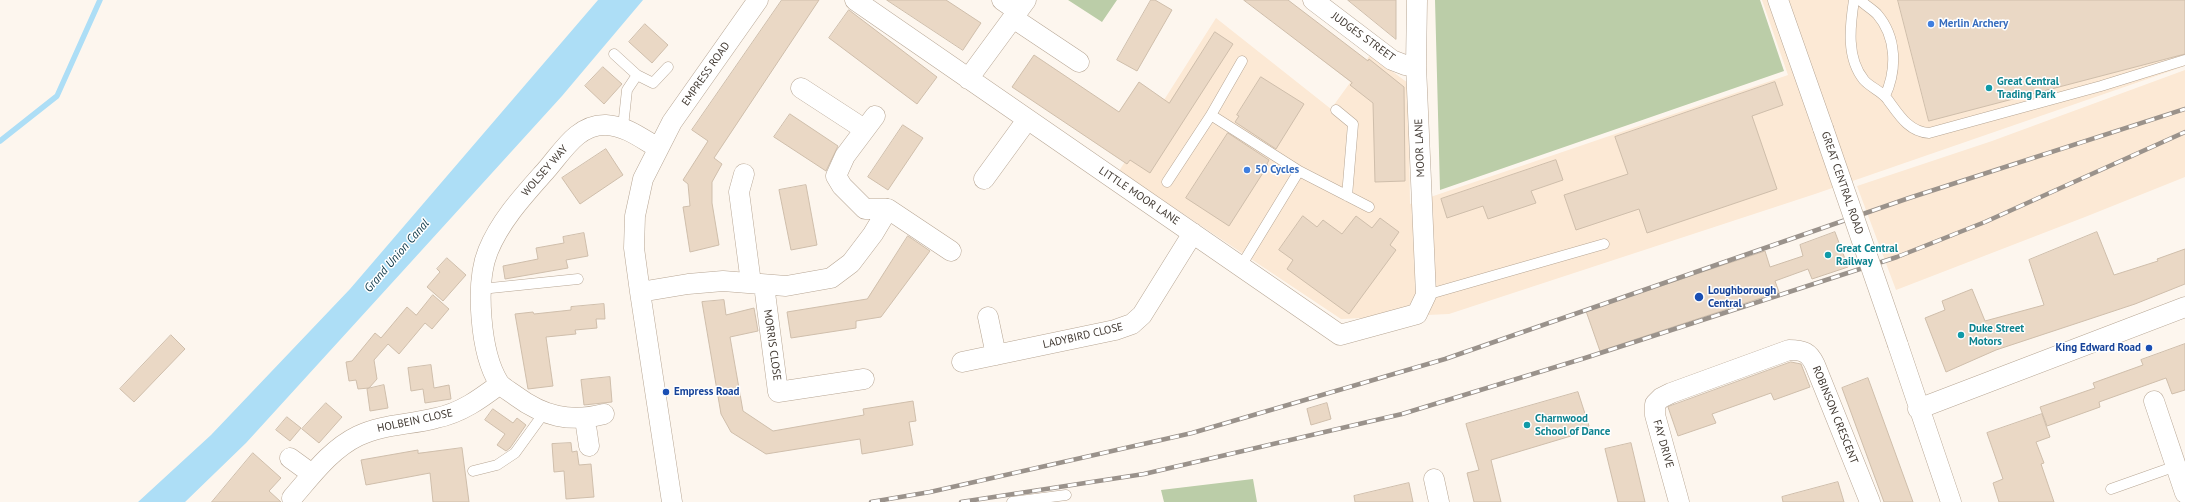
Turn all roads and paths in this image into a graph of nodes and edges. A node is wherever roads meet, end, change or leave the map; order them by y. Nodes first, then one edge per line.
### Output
1 (758, 0) edge
2 (856, 0) edge
3 (1002, 0) edge
4 (1312, 0) edge
5 (1417, 0) edge
6 (1778, 0) edge
7 (1854, 0) edge
8 (1860, 0) edge
9 (1019, 10) edge
10 (614, 54) dead end
11 (2185, 60) edge
12 (1242, 61) dead end
13 (1079, 62) dead end
14 (1416, 66) junction
15 (668, 68) dead end
16 (637, 75) junction
17 (968, 80) junction
18 (801, 88) dead end
19 (1885, 96) junction
20 (1336, 110) dead end
21 (1211, 115) junction
22 (1027, 120) junction
23 (623, 127) junction
24 (658, 148) junction
25 (1299, 171) junction
26 (744, 174) dead end
27 (984, 179) dead end
28 (1167, 182) dead end
29 (1347, 196) junction
30 (1369, 207) dead end
31 (888, 209) junction
32 (1193, 233) junction
33 (1604, 244) dead end
34 (951, 251) dead end
35 (1241, 266) junction
36 (578, 279) dead end
37 (758, 284) junction
38 (481, 289) junction
39 (640, 292) junction
40 (1426, 295) junction
41 (2185, 307) edge
42 (988, 317) dead end
43 (996, 355) junction
44 (962, 362) dead end
45 (864, 379) dead end
46 (500, 384) junction
47 (1671, 393) joint
48 (2154, 401) dead end
49 (1918, 409) junction
50 (544, 413) junction
51 (589, 446) dead end
52 (290, 458) dead end
53 (2176, 466) junction
54 (473, 470) dead end
55 (312, 474) junction
56 (1434, 479) dead end
57 (2111, 488) dead end
58 (2185, 492) edge
59 (1066, 495) dead end
60 (292, 498) dead end
61 (672, 502) edge
62 (1012, 502) edge
63 (1439, 502) edge
64 (1679, 502) edge
65 (1870, 502) edge
66 (1951, 502) edge

1 - 24 street, EMPRESS ROAD
2 - 17 street, LITTLE MOOR LANE
3 - 9 street
4 - 14 street, JUDGES STREET
5 - 14 street, MOOR LANE
6 - 49 street, GREAT CENTRAL ROAD, bridge
7 - 19 lane
8 - 19 lane
9 - 13 street
9 - 17 street
10 - 16 lane
11 - 19 lane
12 - 21 lane
14 - 40 street, MOOR LANE
15 - 16 lane
16 - 23 lane
17 - 22 street, LITTLE MOOR LANE
18 - 31 street
20 - 29 lane
21 - 25 lane
21 - 28 lane
22 - 27 street
22 - 32 street, LITTLE MOOR LANE
23 - 24 street, WOLSEY WAY
23 - 38 street, WOLSEY WAY
24 - 39 street, EMPRESS ROAD
25 - 29 lane
25 - 35 lane
26 - 37 street, MORRIS CLOSE
29 - 30 lane
31 - 34 street
31 - 37 street
32 - 35 street, LITTLE MOOR LANE
32 - 43 street, LADYBIRD CLOSE
33 - 40 lane
35 - 40 street, LITTLE MOOR LANE
36 - 38 lane
37 - 39 street
37 - 45 street, MORRIS CLOSE
38 - 46 street, WOLSEY WAY
39 - 61 street, EMPRESS ROAD
41 - 49 street
42 - 43 street
43 - 44 street, LADYBIRD CLOSE
46 - 50 street
46 - 55 street, HOLBEIN CLOSE
47 - 64 street, FAY DRIVE
47 - 65 street, ROBINSON CRESCENT
48 - 53 street
49 - 66 street, GREAT CENTRAL ROAD
50 - 51 street
50 - 54 lane
52 - 55 street
53 - 57 lane
53 - 58 street
55 - 60 street, HOLBEIN CLOSE
56 - 63 street
59 - 62 lane

